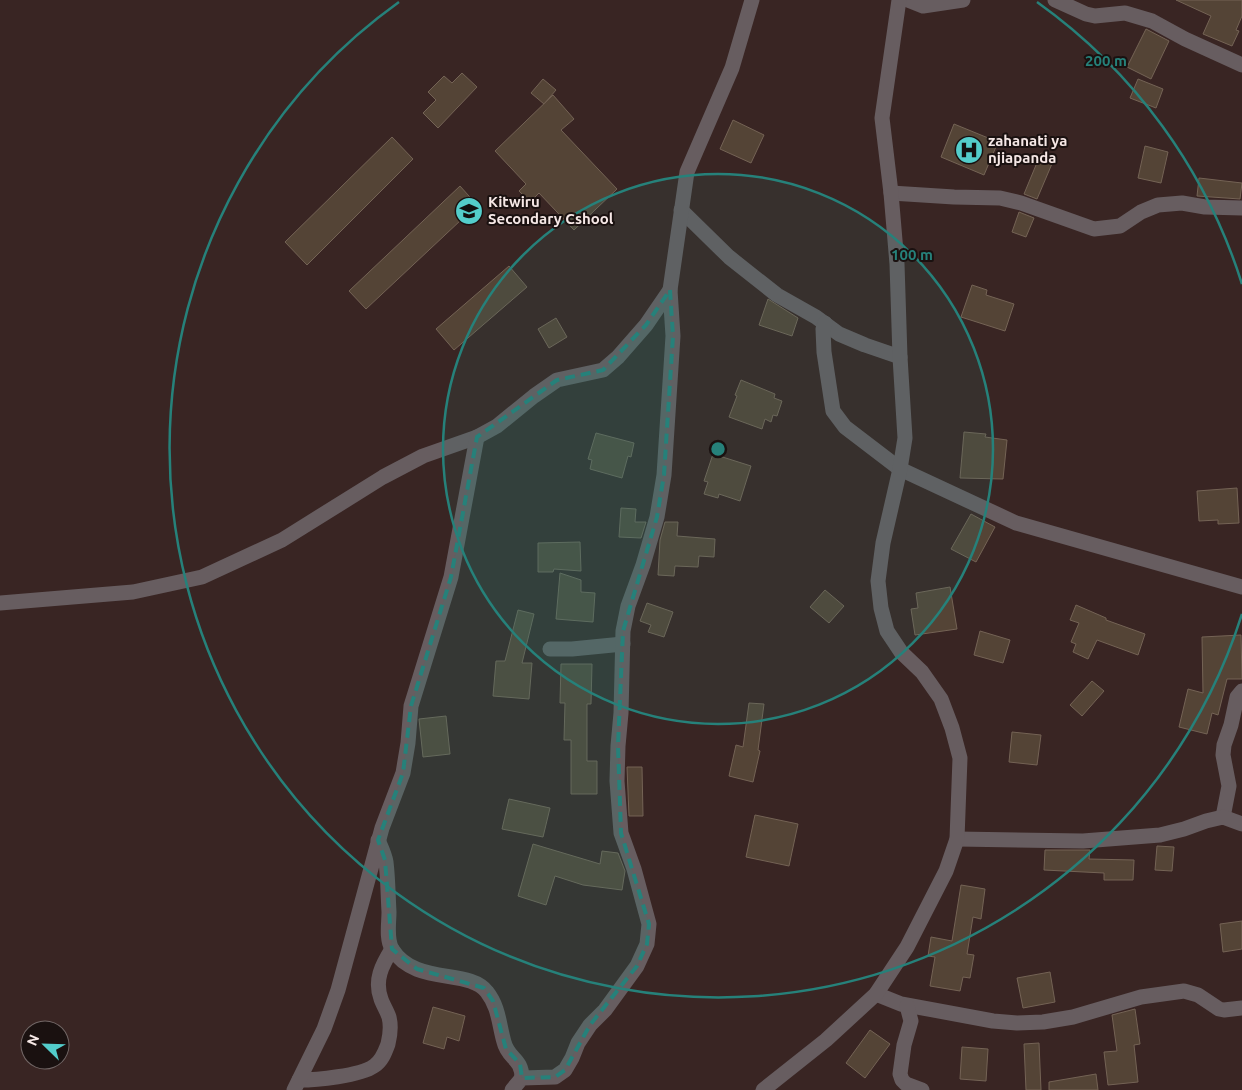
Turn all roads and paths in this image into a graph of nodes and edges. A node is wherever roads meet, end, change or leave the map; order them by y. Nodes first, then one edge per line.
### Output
1 (752, 0) edge
2 (899, 0) edge
3 (908, 0) edge
4 (963, 0) edge
5 (1055, 0) edge
6 (1242, 65) edge
7 (891, 193) junction
8 (1242, 208) edge
9 (681, 210) junction
10 (670, 290) junction
11 (824, 323) junction
12 (900, 357) junction
13 (477, 438) junction
14 (900, 469) junction
15 (1242, 587) edge
16 (0, 603) edge
17 (623, 644) junction
18 (550, 649) dead end
19 (1242, 690) edge
20 (1223, 816) junction
21 (1242, 824) edge
22 (957, 839) junction
23 (378, 840) junction
24 (392, 949) junction
25 (876, 994) junction
26 (907, 1006) junction
27 (1242, 1008) edge
28 (522, 1078) junction
29 (296, 1085) edge
30 (512, 1090) edge
31 (763, 1090) edge
32 (922, 1090) edge

1 - 9 street
2 - 7 street
3 - 4 street
5 - 6 street
7 - 8 street
7 - 12 street
9 - 10 street
9 - 11 street
10 - 13 street
10 - 17 street
11 - 12 street
11 - 14 street
12 - 14 street
13 - 16 street
13 - 23 street
14 - 15 street
14 - 22 street
17 - 18 street
17 - 28 street
19 - 20 street
20 - 21 street
20 - 22 street
22 - 25 street
23 - 24 street
23 - 29 street
24 - 28 street
24 - 29 street
25 - 26 street
25 - 31 street
26 - 27 street
26 - 32 street
28 - 30 street

